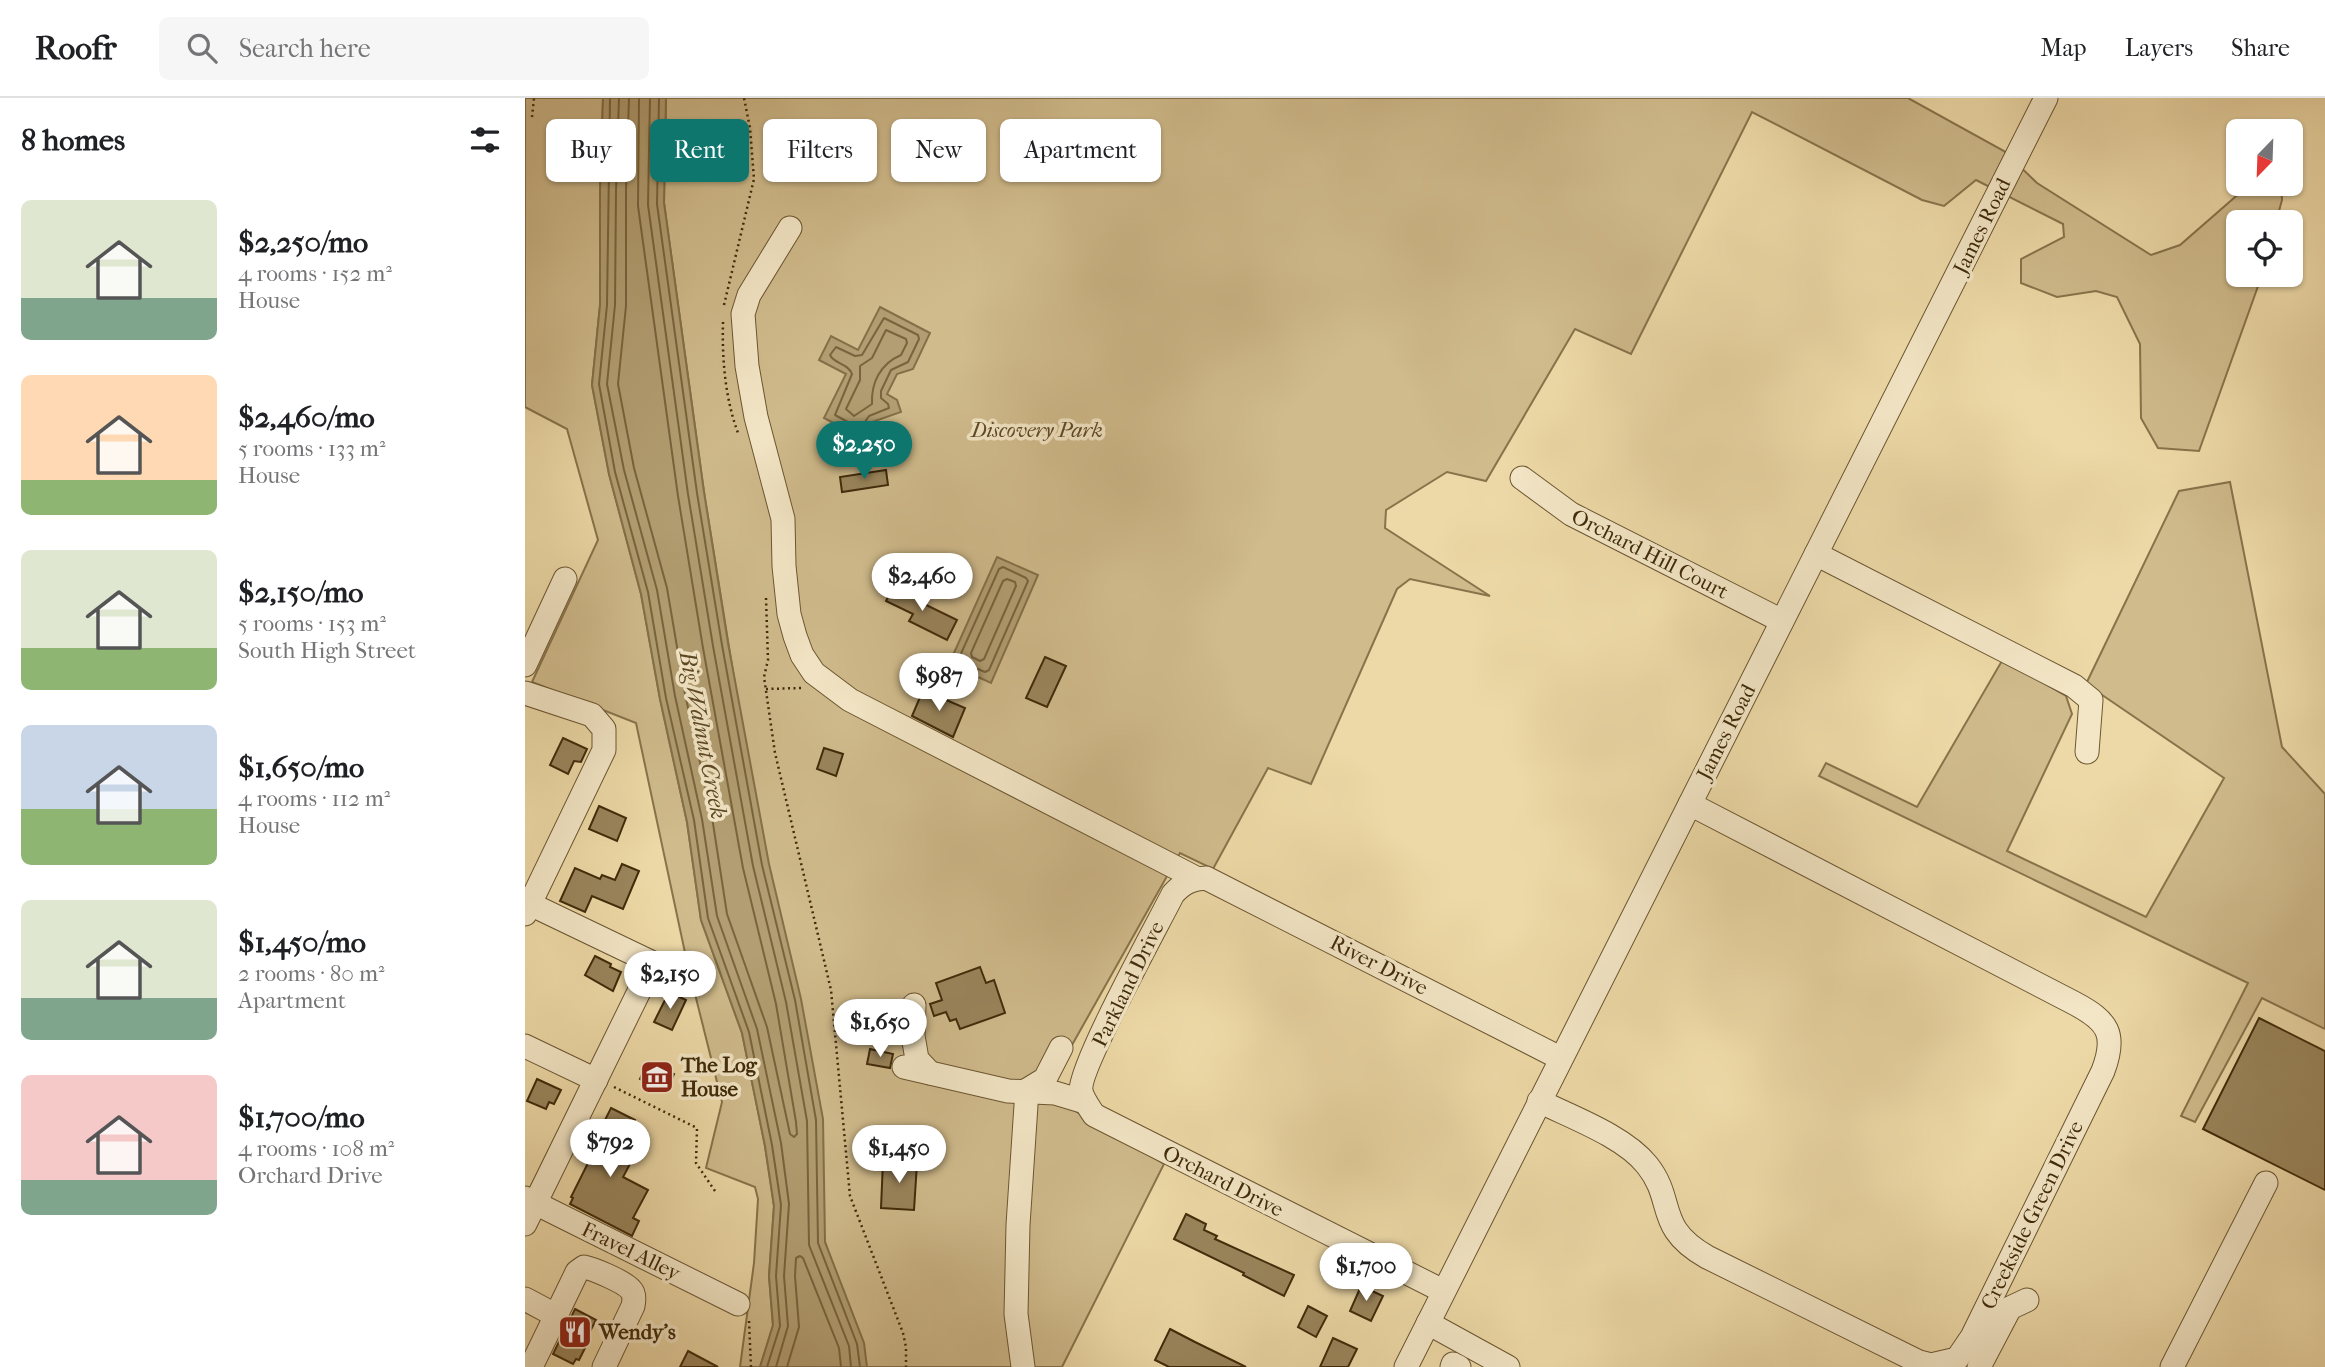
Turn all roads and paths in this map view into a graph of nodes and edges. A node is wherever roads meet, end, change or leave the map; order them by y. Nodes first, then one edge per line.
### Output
1 (534, 98) edge
2 (744, 98) edge
3 (2046, 98) edge
4 (532, 117) dead end
5 (790, 228) dead end
6 (742, 441) dead end
7 (1522, 478) dead end
8 (1817, 554) junction
9 (565, 579) dead end
10 (766, 588) dead end
11 (1782, 621) junction
12 (525, 665) edge
13 (830, 687) junction
14 (766, 689) junction
15 (525, 693) edge
16 (2087, 752) dead end
17 (1690, 804) junction
18 (1196, 878) junction
19 (527, 909) edge
20 (914, 1005) dead end
21 (525, 1046) edge
22 (1061, 1048) dead end
23 (1560, 1058) junction
24 (904, 1067) dead end
25 (930, 1073) junction
26 (604, 1083) junction
27 (1027, 1090) junction
28 (1539, 1101) junction
29 (1085, 1102) junction
30 (2266, 1183) dead end
31 (717, 1194) dead end
32 (530, 1200) edge
33 (525, 1224) edge
34 (1443, 1291) junction
35 (525, 1299) edge
36 (2027, 1300) dead end
37 (738, 1304) joint
38 (555, 1315) junction
39 (1428, 1323) junction
40 (531, 1367) edge
41 (604, 1367) edge
42 (751, 1367) edge
43 (906, 1367) edge
44 (1023, 1367) edge
45 (1406, 1367) edge
46 (1452, 1367) edge
47 (1459, 1367) edge
48 (1509, 1367) edge
49 (1979, 1367) edge
50 (2172, 1367) edge

1 - 4 path
2 - 6 path
3 - 8 street, James Road
5 - 13 street, River Drive
7 - 11 street, Orchard Hill Court
8 - 11 street, James Road
8 - 16 street
9 - 12 street
10 - 14 path
11 - 17 street, James Road
13 - 14 path
13 - 18 street, River Drive
14 - 43 path
15 - 19 street
17 - 23 street, James Road
17 - 28 street, Creekside Green Drive
18 - 23 street, River Drive
18 - 29 street, Parkland Drive
19 - 26 street
20 - 25 street
21 - 26 street
22 - 27 street
23 - 28 street, James Road
24 - 25 street
25 - 27 street
26 - 31 path
26 - 32 street
27 - 29 street
27 - 44 street
28 - 34 street, James Road
29 - 34 street, Orchard Drive
30 - 50 street
32 - 33 street
32 - 37 street, Fravel Alley
34 - 39 street, James Road
35 - 38 street
36 - 49 street
37 - 42 path
38 - 40 street
38 - 41 street
39 - 45 street, James Road
39 - 48 street
46 - 47 street

